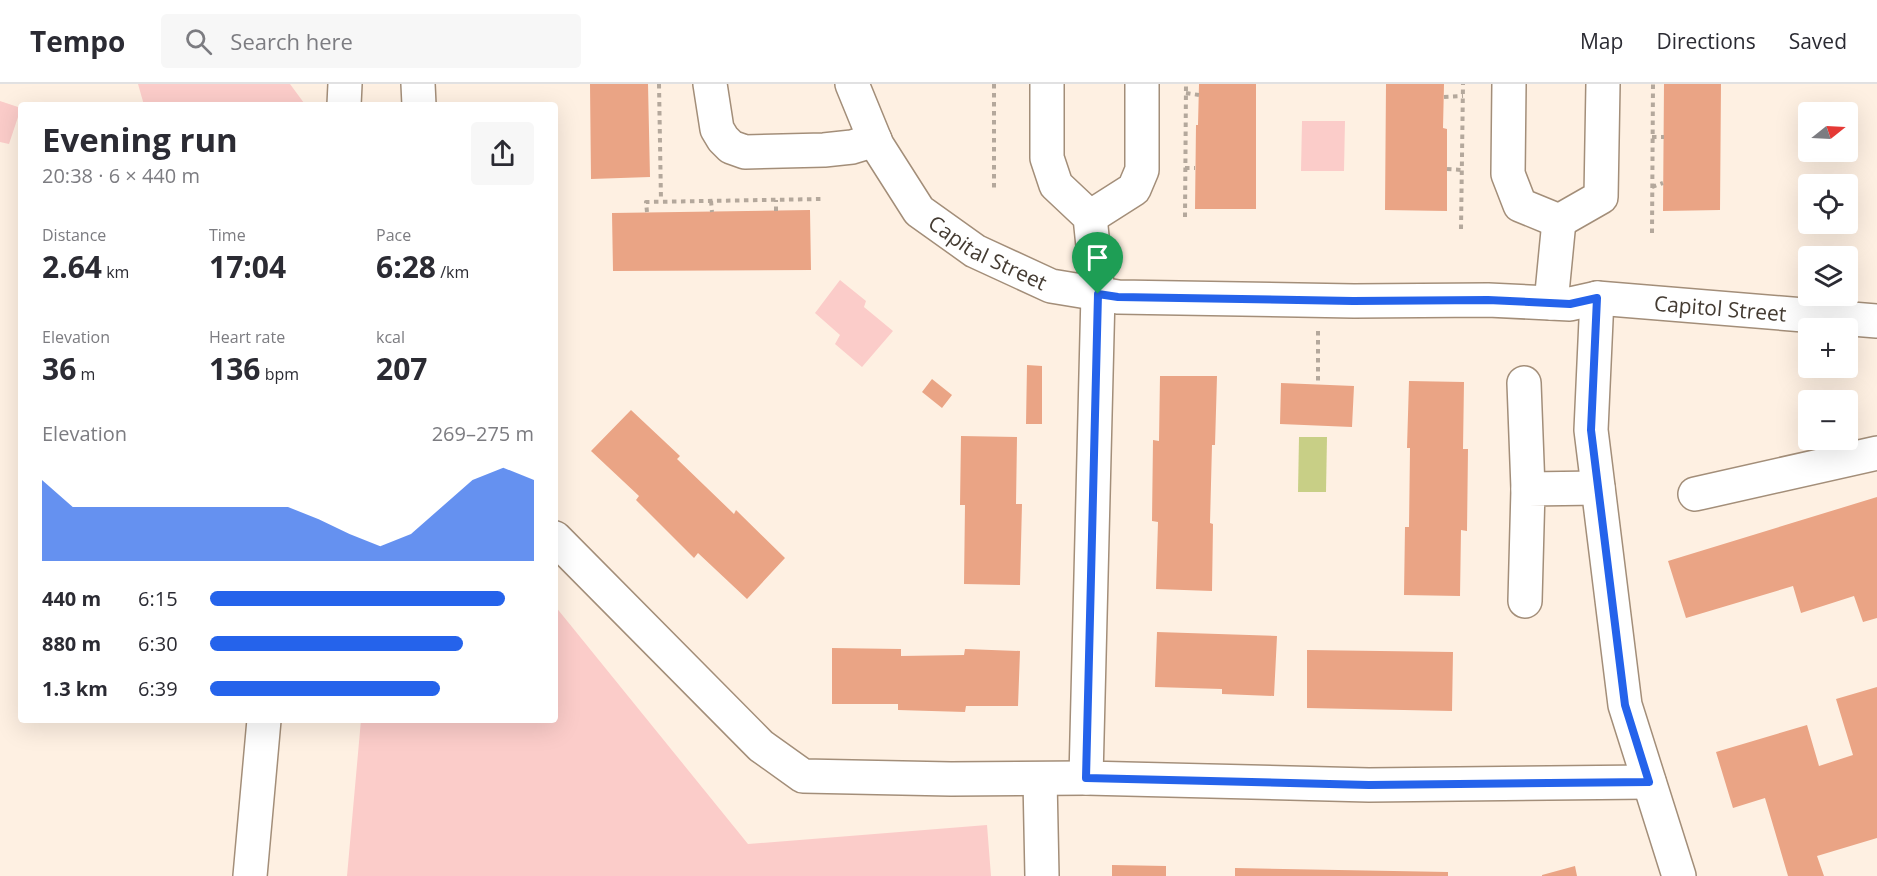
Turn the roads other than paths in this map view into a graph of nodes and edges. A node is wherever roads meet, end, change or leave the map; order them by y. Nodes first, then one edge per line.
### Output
1 (345, 84) edge
2 (418, 84) edge
3 (710, 84) edge
4 (852, 84) edge
5 (1047, 84) edge
6 (1142, 84) edge
7 (1509, 84) edge
8 (1603, 84) edge
9 (344, 102) edge
10 (419, 102) edge
11 (875, 140) junction
12 (1090, 216) junction
13 (1559, 220) junction
14 (1098, 294) junction
15 (1597, 298) junction
16 (1551, 303) junction
17 (1877, 321) edge
18 (1524, 383) dead end
19 (1877, 453) edge
20 (1598, 488) junction
21 (1528, 489) junction
22 (1695, 494) dead end
23 (558, 541) edge
24 (1525, 601) dead end
25 (264, 723) edge
26 (1086, 778) junction
27 (1040, 779) junction
28 (1649, 782) junction
29 (250, 876) edge
30 (1042, 876) edge
31 (1679, 876) edge

1 - 9 street
2 - 10 street
3 - 11 street
4 - 11 street, Capital Street
5 - 12 street
6 - 12 street
7 - 13 street
8 - 13 street
11 - 14 street, Capital Street
12 - 14 street
13 - 16 street
14 - 16 street, Capital Street
14 - 26 street
15 - 16 street, Capital Street
15 - 17 street, Capitol Street
15 - 20 street
18 - 21 street
19 - 22 street
20 - 21 street
20 - 28 street
21 - 24 street
23 - 27 street
25 - 29 street
26 - 27 street
26 - 28 street
27 - 30 street
28 - 31 street

